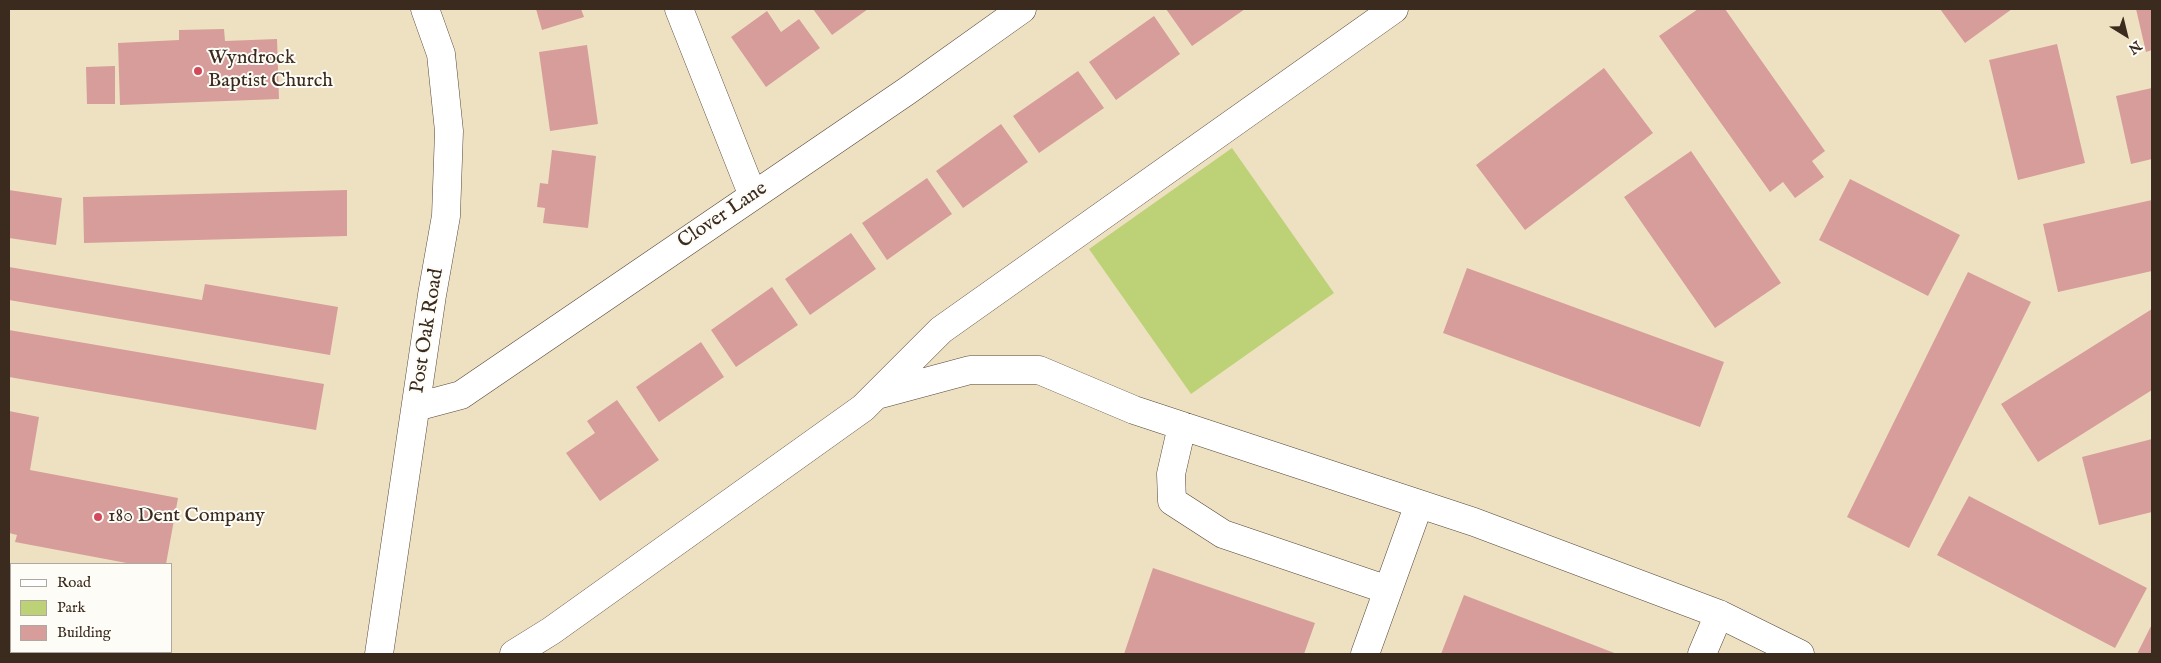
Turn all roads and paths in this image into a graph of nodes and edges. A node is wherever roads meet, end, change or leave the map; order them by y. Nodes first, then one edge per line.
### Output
1 (425, 9) edge
2 (679, 9) edge
3 (1022, 9) edge
4 (1394, 9) edge
5 (753, 196) junction
6 (869, 402) junction
7 (416, 407) junction
8 (1182, 426) junction
9 (1419, 504) junction
10 (1388, 590) junction
11 (1719, 614) junction
12 (1784, 651) edge
13 (379, 654) edge
14 (514, 654) edge
15 (1365, 654) edge
16 (1702, 654) edge

1 - 7 street, Post Oak Road
2 - 5 street
3 - 5 street, Clover Lane
4 - 6 street
5 - 7 street, Clover Lane
6 - 8 street
6 - 14 street
7 - 13 street, Post Oak Road
8 - 9 street
8 - 10 street
9 - 10 street
9 - 11 street
10 - 15 street
11 - 12 street
11 - 16 street

